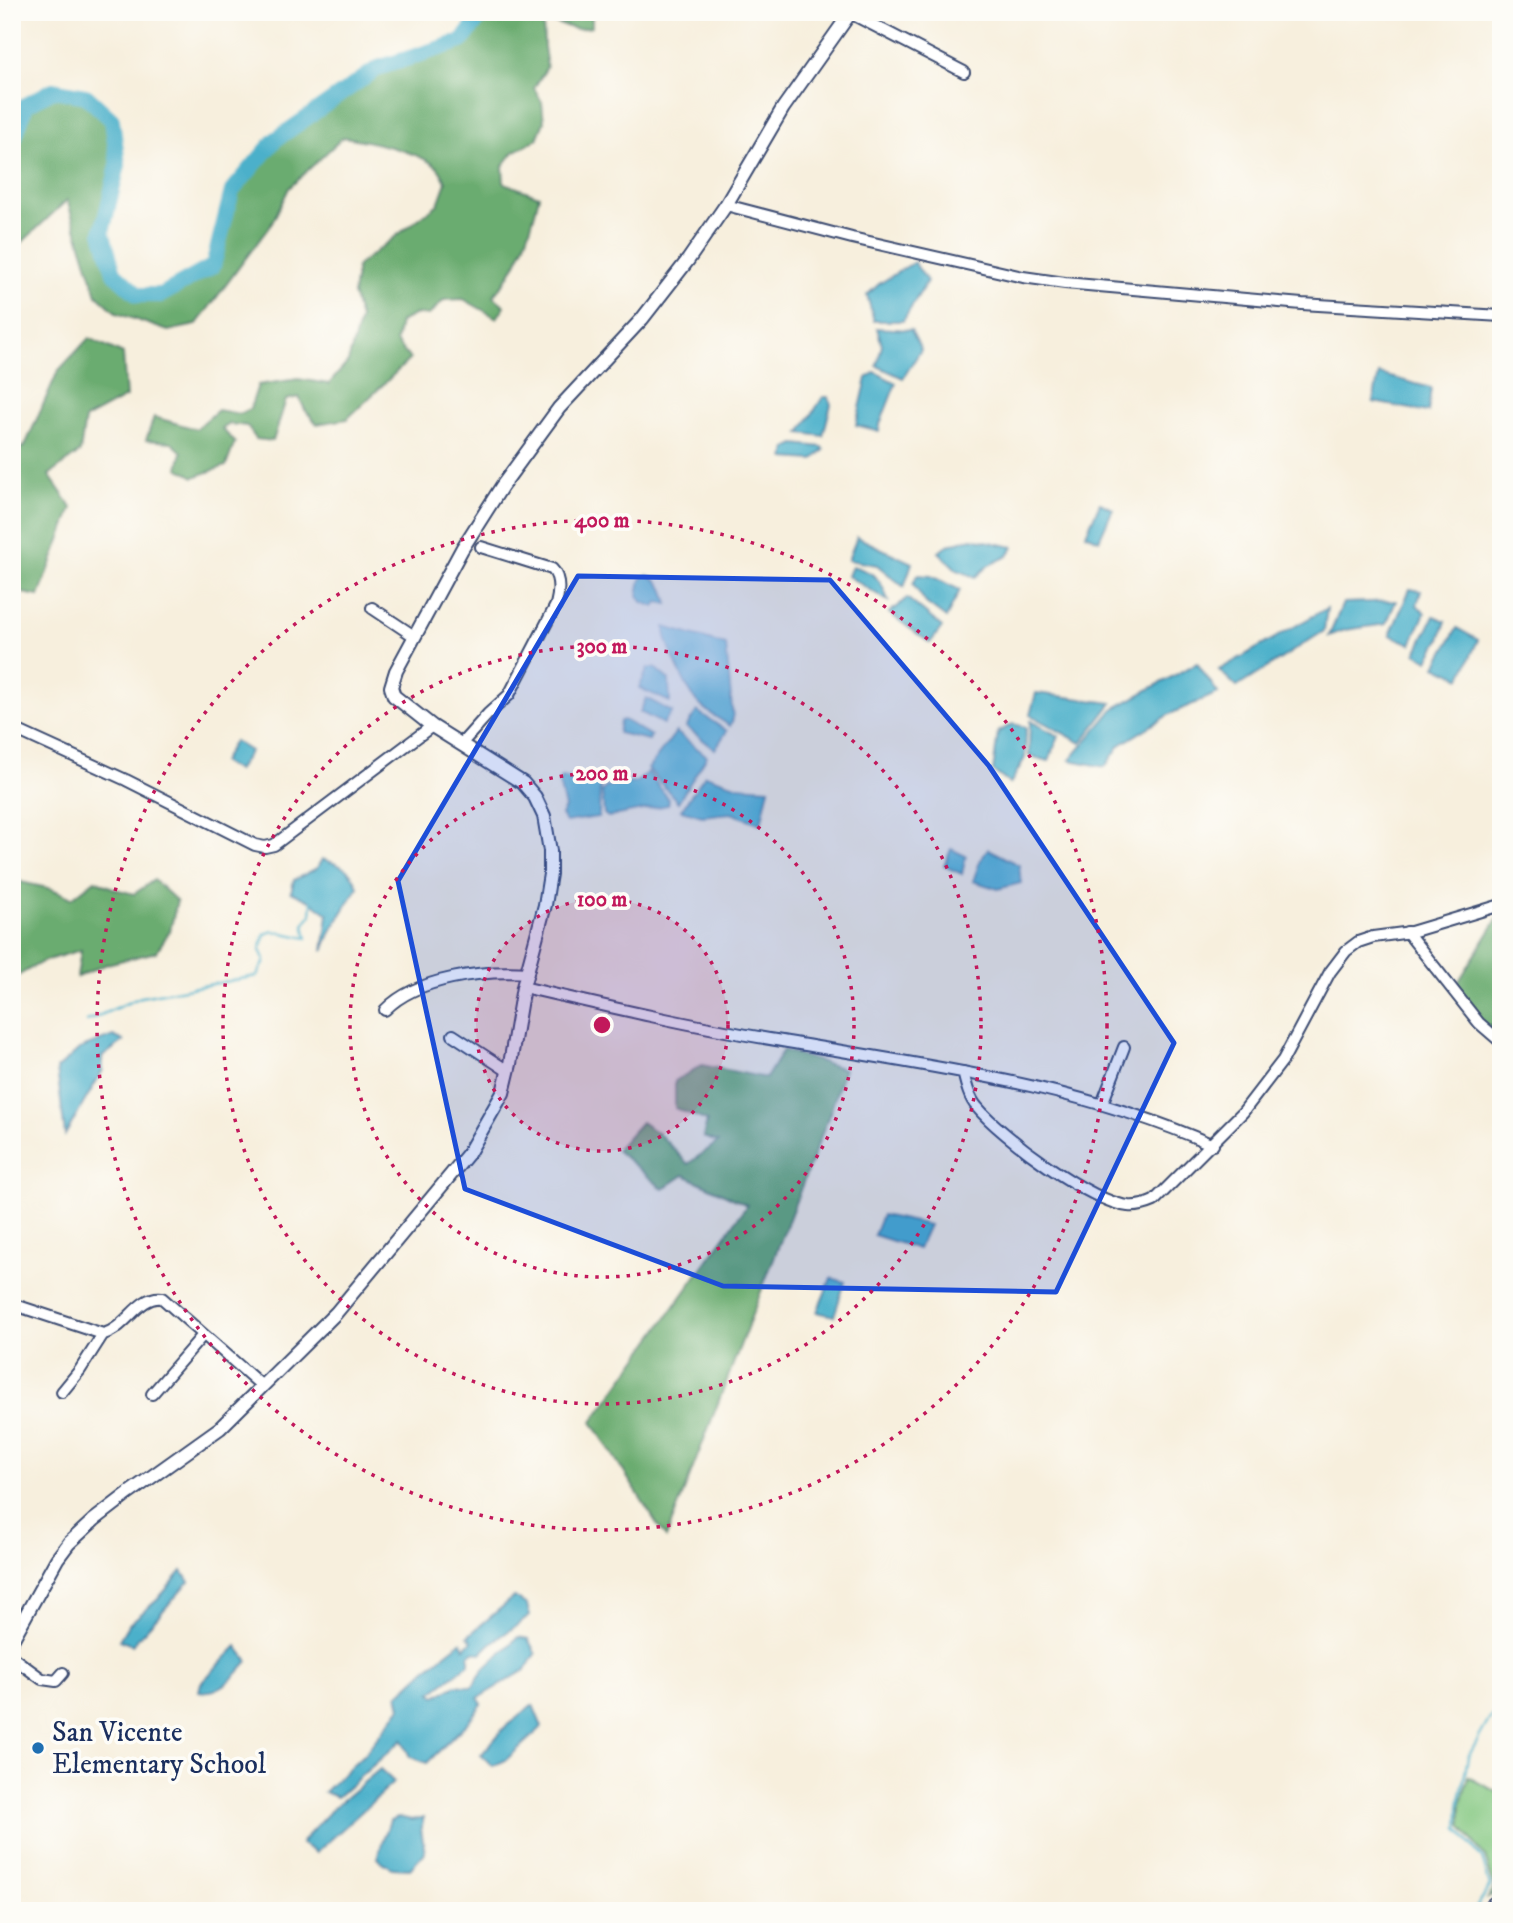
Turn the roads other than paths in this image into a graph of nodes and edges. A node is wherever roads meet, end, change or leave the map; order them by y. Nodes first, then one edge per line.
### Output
1 (850, 13) edge
2 (964, 72) dead end
3 (726, 205) junction
4 (1501, 316) edge
5 (481, 547) dead end
6 (373, 608) dead end
7 (414, 636) junction
8 (432, 726) junction
9 (12, 728) edge
10 (462, 743) junction
11 (1501, 905) edge
12 (1407, 932) junction
13 (528, 974) junction
14 (523, 987) junction
15 (386, 1010) dead end
16 (453, 1035) dead end
17 (1501, 1042) edge
18 (1124, 1047) dead end
19 (508, 1071) junction
20 (963, 1072) junction
21 (1102, 1104) junction
22 (1213, 1145) junction
23 (12, 1304) edge
24 (103, 1334) junction
25 (203, 1335) junction
26 (262, 1386) junction
27 (62, 1392) dead end
28 (152, 1394) dead end
29 (12, 1640) edge
30 (12, 1657) edge
31 (64, 1674) dead end
32 (1501, 1897) edge
33 (1483, 1911) edge

1 - 2 street
1 - 3 street
3 - 4 street
3 - 7 street
5 - 10 street
6 - 7 street
7 - 8 street
8 - 9 street
8 - 10 street
10 - 13 street
11 - 12 street
12 - 17 street
12 - 22 street
13 - 14 street
13 - 15 street
14 - 19 street
14 - 20 street
16 - 19 street
18 - 21 street
19 - 26 street
20 - 21 street
20 - 22 street
21 - 22 street
23 - 24 street
24 - 25 street
24 - 27 street
25 - 26 street
25 - 28 street
26 - 29 street
30 - 31 street
32 - 33 street

